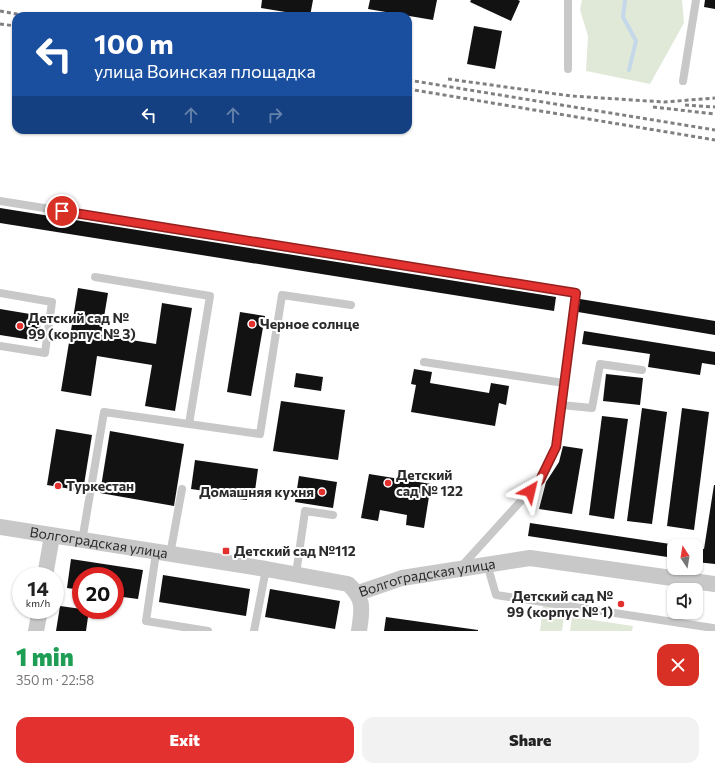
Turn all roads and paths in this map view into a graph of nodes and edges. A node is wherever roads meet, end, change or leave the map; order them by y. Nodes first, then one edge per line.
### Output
1 (568, 0) edge
2 (696, 0) edge
3 (568, 69) dead end
4 (683, 81) dead end
5 (0, 201) edge
6 (95, 277) dead end
7 (0, 293) edge
8 (351, 305) dead end
9 (0, 346) edge
10 (424, 362) dead end
11 (642, 370) dead end
12 (564, 384) junction
13 (561, 405) junction
14 (189, 424) junction
15 (182, 489) dead end
16 (333, 515) dead end
17 (0, 527) edge
18 (52, 536) junction
19 (82, 541) junction
20 (163, 554) junction
21 (487, 564) junction
22 (47, 567) edge
23 (459, 568) junction
24 (266, 569) junction
25 (296, 574) junction
26 (715, 584) edge
27 (358, 593) junction
28 (38, 619) edge
29 (713, 628) dead end
30 (36, 631) edge
31 (208, 631) edge
32 (254, 631) edge
33 (358, 631) edge

1 - 3 lane
2 - 4 lane
5 - 12 lane
6 - 14 lane
7 - 9 lane
8 - 14 lane
10 - 12 lane
11 - 13 lane
12 - 13 lane
13 - 23 lane
14 - 19 lane
15 - 20 lane
16 - 25 lane
17 - 18 street, Волгоградская улица
18 - 19 street, Волгоградская улица
18 - 22 street
19 - 20 street, Волгоградская улица
20 - 24 street, Волгоградская улица
20 - 31 lane
21 - 23 street, Волгоградская улица
21 - 26 street, Волгоградская улица
21 - 29 lane
23 - 27 street, Волгоградская улица
24 - 25 street, Волгоградская улица
24 - 32 lane
25 - 27 street, Волгоградская улица
27 - 33 street
28 - 30 street

